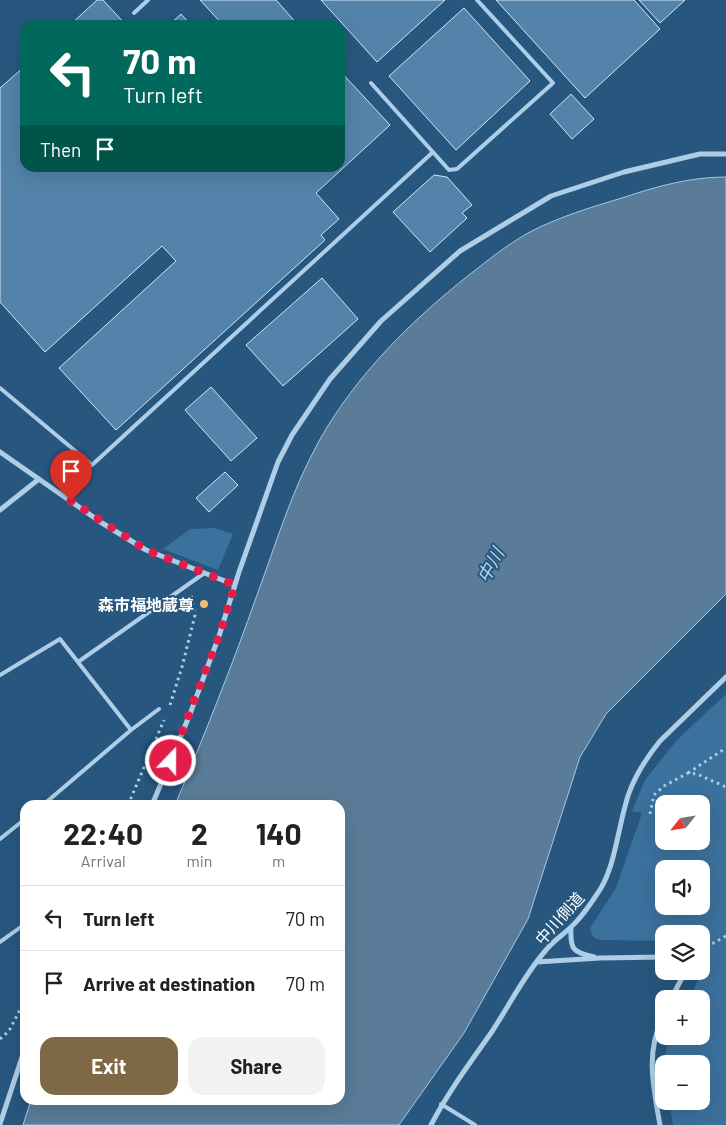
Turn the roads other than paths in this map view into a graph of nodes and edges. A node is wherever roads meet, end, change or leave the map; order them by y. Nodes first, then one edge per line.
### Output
1 (148, 0) edge
2 (477, 0) edge
3 (134, 13) dead end
4 (371, 83) dead end
5 (433, 152) junction
6 (726, 154) edge
7 (0, 388) edge
8 (0, 452) edge
9 (39, 479) junction
10 (0, 510) edge
11 (203, 574) junction
12 (235, 585) junction
13 (78, 662) junction
14 (0, 676) edge
15 (726, 677) edge
16 (159, 709) dead end
17 (131, 730) junction
18 (49, 800) edge
19 (154, 800) edge
20 (20, 823) edge
21 (0, 839) edge
22 (20, 928) edge
23 (571, 928) junction
24 (0, 942) edge
25 (655, 956) edge
26 (600, 958) junction
27 (537, 962) junction
28 (655, 1035) edge
29 (20, 1063) edge
30 (441, 1104) junction
31 (0, 1124) edge
32 (431, 1125) edge
33 (475, 1125) edge
34 (660, 1125) edge

1 - 3 lane
2 - 5 lane
4 - 5 lane
5 - 7 lane
6 - 12 street
8 - 9 street
9 - 10 street
9 - 11 street
11 - 12 street
11 - 13 lane
12 - 19 street
13 - 14 lane
13 - 17 lane
15 - 23 street, 中川側道
16 - 17 lane
17 - 18 lane
20 - 21 lane
22 - 24 lane
23 - 26 street
23 - 27 street, 中川側道
25 - 26 street
26 - 27 street
27 - 30 street, 中川側道
28 - 34 street
29 - 31 street
30 - 32 street, 中川側道
30 - 33 lane

